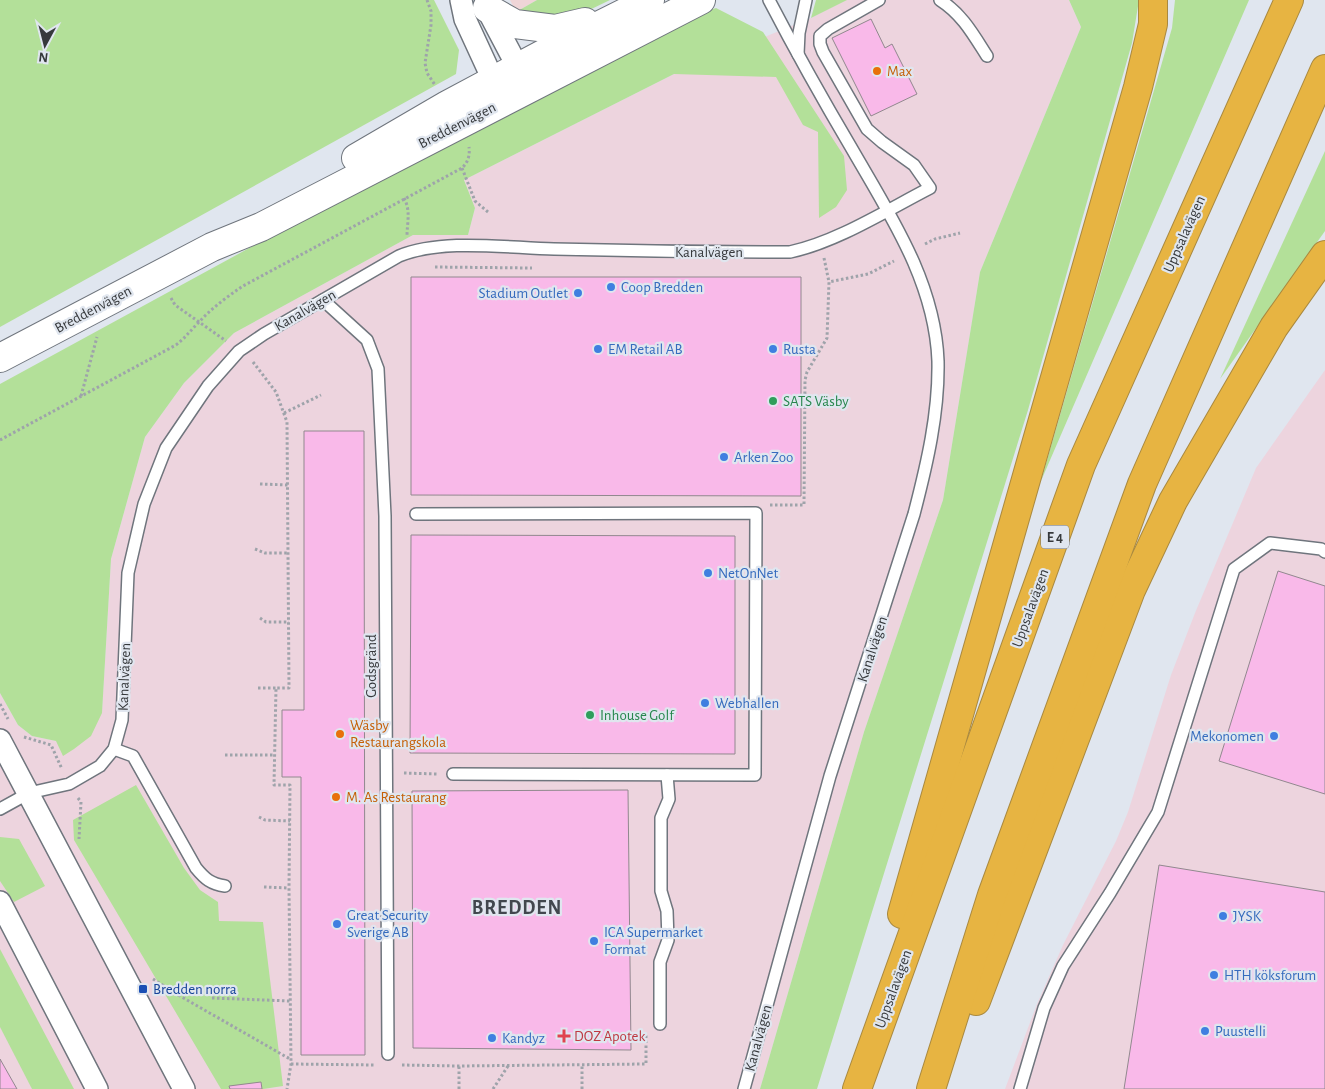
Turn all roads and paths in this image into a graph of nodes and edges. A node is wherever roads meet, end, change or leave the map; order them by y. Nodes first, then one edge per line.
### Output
1 (427, 0) edge
2 (461, 0) edge
3 (650, 0) edge
4 (701, 0) edge
5 (769, 0) edge
6 (806, 0) edge
7 (879, 0) edge
8 (940, 0) edge
9 (1153, 0) edge
10 (1289, 0) edge
11 (484, 4) edge
12 (624, 14) junction
13 (798, 55) junction
14 (987, 56) dead end
15 (1325, 69) edge
16 (524, 78) junction
17 (498, 91) junction
18 (453, 115) junction
19 (462, 168) junction
20 (404, 198) junction
21 (887, 210) junction
22 (488, 212) dead end
23 (960, 232) dead end
24 (407, 240) dead end
25 (820, 244) junction
26 (924, 244) dead end
27 (1325, 255) edge
28 (896, 260) dead end
29 (830, 282) junction
30 (171, 296) dead end
31 (323, 300) junction
32 (199, 321) junction
33 (97, 337) dead end
34 (239, 351) junction
35 (0, 358) edge
36 (321, 395) dead end
37 (81, 397) junction
38 (284, 414) junction
39 (0, 440) edge
40 (260, 484) dead end
41 (288, 485) junction
42 (767, 505) dead end
43 (416, 514) dead end
44 (255, 549) dead end
45 (1325, 552) edge
46 (288, 553) junction
47 (260, 618) dead end
48 (289, 622) junction
49 (258, 688) dead end
50 (276, 688) junction
51 (0, 740) edge
52 (114, 748) junction
53 (225, 755) dead end
54 (275, 755) junction
55 (387, 773) junction
56 (453, 774) joint
57 (668, 775) junction
58 (29, 793) junction
59 (0, 809) edge
60 (259, 817) dead end
61 (290, 821) junction
62 (225, 886) dead end
63 (264, 887) dead end
64 (289, 888) junction
65 (0, 902) edge
66 (148, 976) dead end
67 (212, 998) dead end
68 (290, 1001) junction
69 (660, 1024) dead end
70 (646, 1025) dead end
71 (388, 1054) dead end
72 (291, 1059) junction
73 (291, 1064) junction
74 (378, 1065) dead end
75 (396, 1065) dead end
76 (508, 1065) junction
77 (582, 1065) junction
78 (459, 1066) junction
79 (97, 1089) edge
80 (184, 1089) edge
81 (287, 1089) edge
82 (459, 1089) edge
83 (493, 1089) edge
84 (582, 1089) edge
85 (744, 1089) edge
86 (852, 1089) edge
87 (857, 1089) edge
88 (931, 1089) edge
89 (943, 1089) edge
90 (1020, 1089) edge

1 - 18 path
2 - 17 street
3 - 12 street, Breddenvägen
4 - 16 street, Breddenvägen
5 - 13 lane, Kanalvägen
6 - 13 lane
7 - 21 lane
8 - 14 lane
9 - 86 highway
10 - 87 highway, Uppsalavägen / E 4
11 - 12 street
11 - 16 street
12 - 16 street, Breddenvägen
13 - 21 lane, Kanalvägen
15 - 88 highway
16 - 17 street, Breddenvägen
17 - 18 street, Breddenvägen
18 - 19 path
18 - 35 street, Breddenvägen
19 - 20 path
19 - 22 path
20 - 24 path
20 - 32 path
21 - 25 lane, Kanalvägen
21 - 85 lane, Kanalvägen
23 - 26 path
25 - 29 path
25 - 31 lane, Kanalvägen
27 - 89 highway
28 - 29 path
29 - 42 path
30 - 32 path
31 - 34 lane, Kanalvägen
31 - 55 lane, Godsgränd
32 - 34 path
32 - 37 path
33 - 37 path
34 - 38 path
34 - 52 lane, Kanalvägen
36 - 38 path
37 - 39 path
38 - 41 path
40 - 41 path
41 - 46 path
43 - 57 lane
44 - 46 path
45 - 90 lane
46 - 48 path
47 - 48 path
48 - 50 path
49 - 50 path
50 - 54 path
51 - 58 street
52 - 58 lane, Kanalvägen
52 - 62 lane
53 - 54 path
54 - 61 path
55 - 56 path
55 - 71 lane, Godsgränd
56 - 57 lane
57 - 69 lane
58 - 59 lane, Kanalvägen
58 - 80 street
60 - 61 path
61 - 64 path
63 - 64 path
64 - 68 path
65 - 79 street
66 - 72 path
67 - 68 path
68 - 72 path
70 - 77 path
72 - 73 path
73 - 74 path
73 - 81 path
75 - 78 path
76 - 77 path
76 - 78 path
76 - 83 path
77 - 84 path
78 - 82 path

